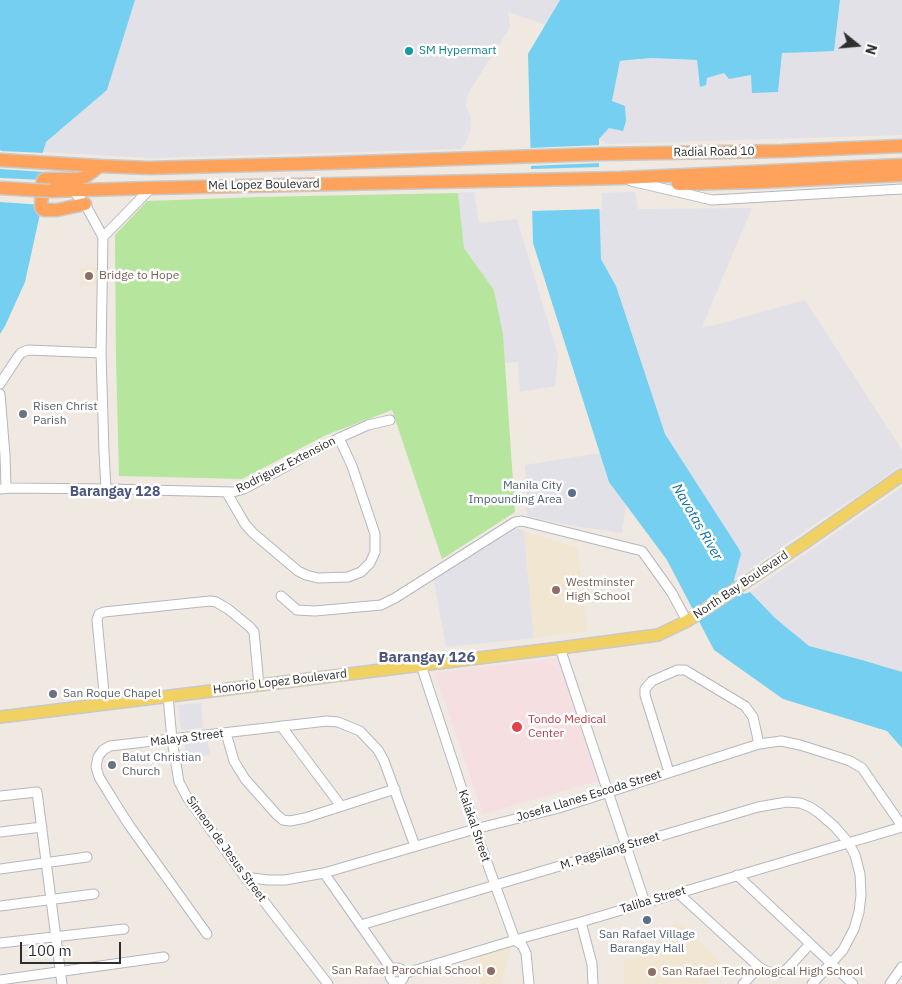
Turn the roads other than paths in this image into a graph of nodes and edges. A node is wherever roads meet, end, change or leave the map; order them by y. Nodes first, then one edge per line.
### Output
1 (902, 141) edge
2 (902, 146) edge
3 (755, 151) junction
4 (525, 157) joint
5 (0, 160) edge
6 (902, 165) edge
7 (100, 166) junction
8 (902, 175) edge
9 (621, 178) junction
10 (528, 180) joint
11 (0, 188) edge
12 (151, 188) junction
13 (902, 189) edge
14 (72, 190) junction
15 (85, 204) junction
16 (103, 237) junction
17 (101, 352) junction
18 (0, 384) edge
19 (0, 394) edge
20 (390, 420) dead end
21 (339, 438) junction
22 (902, 475) edge
23 (3, 489) edge
24 (106, 489) junction
25 (227, 493) junction
26 (281, 596) dead end
27 (691, 618) junction
28 (560, 648) junction
29 (422, 665) junction
30 (260, 684) junction
31 (168, 696) junction
32 (105, 704) junction
33 (0, 717) edge
34 (281, 726) junction
35 (226, 733) junction
36 (172, 740) junction
37 (759, 744) junction
38 (669, 772) junction
39 (395, 790) junction
40 (608, 791) junction
41 (0, 796) edge
42 (341, 806) junction
43 (902, 826) edge
44 (42, 827) junction
45 (474, 829) junction
46 (0, 832) edge
47 (848, 842) junction
48 (415, 846) junction
49 (626, 846) junction
50 (87, 858) dead end
51 (46, 863) junction
52 (0, 870) edge
53 (324, 873) junction
54 (738, 875) junction
55 (245, 877) junction
56 (495, 885) junction
57 (678, 893) junction
58 (94, 894) dead end
59 (51, 899) junction
60 (645, 903) junction
61 (0, 906) edge
62 (581, 922) junction
63 (361, 925) junction
64 (124, 928) dead end
65 (207, 934) dead end
66 (56, 936) junction
67 (515, 940) junction
68 (0, 943) edge
69 (810, 944) junction
70 (164, 957) dead end
71 (831, 964) junction
72 (759, 967) junction
73 (902, 967) edge
74 (60, 973) junction
75 (396, 979) edge
76 (0, 980) edge
77 (62, 984) edge
78 (328, 984) edge
79 (529, 984) edge
80 (593, 984) edge
81 (743, 984) edge
82 (812, 984) edge
83 (853, 984) edge
84 (890, 984) edge

1 - 3 highway
2 - 3 highway, Radial Road 10
3 - 4 highway, Radial Road 10
4 - 7 highway, Mel Lopez Boulevard
5 - 7 highway, Mel Lopez Boulevard
6 - 9 highway, Radial Road 10
7 - 15 highway
8 - 9 highway
9 - 10 highway, Radial Road 10
9 - 13 street
10 - 12 highway, Mel Lopez Boulevard
11 - 14 highway, Mel Lopez Boulevard, bridge
12 - 14 highway, Mel Lopez Boulevard
12 - 16 street
14 - 15 street
15 - 16 street
16 - 17 street
17 - 18 street
17 - 24 street
19 - 23 street
20 - 21 street, Rodriguez Extension
21 - 25 street, Rodriguez Extension
21 - 25 street
22 - 27 main road, North Bay Boulevard
23 - 24 street, Rodriguez Extension
24 - 25 street, Rodriguez Extension
26 - 27 street
27 - 28 main road, North Bay Boulevard
28 - 29 main road, Honorio Lopez Boulevard
28 - 40 street
29 - 30 main road, Honorio Lopez Boulevard
29 - 45 street, Kalakal Street
30 - 31 main road, Honorio Lopez Boulevard
30 - 32 street
31 - 32 main road, Honorio Lopez Boulevard
31 - 36 street, Simeon de Jesus Street
32 - 33 main road, Honorio Lopez Boulevard
34 - 35 street, Malaya Street
34 - 39 street, Malaya Street
34 - 42 street
35 - 36 street, Malaya Street
35 - 42 street
36 - 55 street, Simeon de Jesus Street
36 - 65 street, Malaya Street
37 - 38 street, Josefa Llanes Escoda Street
37 - 38 street
37 - 43 street, Josefa Llanes Escoda Street
38 - 40 street, Josefa Llanes Escoda Street
39 - 42 street
39 - 48 street, Malaya Street
40 - 45 street, Josefa Llanes Escoda Street
40 - 49 street
41 - 44 street
43 - 47 street, Taliba Street
44 - 46 street
44 - 51 street
45 - 48 street, Josefa Llanes Escoda Street
45 - 56 street, Kalakal Street
47 - 49 street, M. Pagsilang Street
47 - 54 street, Taliba Street
47 - 71 street
48 - 53 street, Josefa Llanes Escoda Street
49 - 56 street, M. Pagsilang Street
49 - 60 street
50 - 51 street
51 - 52 street
51 - 59 street
53 - 55 street, Josefa Llanes Escoda Street
53 - 63 street
54 - 57 street, Taliba Street
54 - 69 street
55 - 78 street, Simeon de Jesus Street
56 - 63 street, M. Pagsilang Street
56 - 67 street, Kalakal Street
57 - 60 street, Taliba Street
57 - 72 street
58 - 59 street
59 - 61 street
59 - 66 street
60 - 62 street, Taliba Street
62 - 67 street, Taliba Street
62 - 80 street
63 - 75 street
64 - 66 street
66 - 68 street
66 - 74 street
67 - 75 street, Taliba Street
67 - 79 street, Kalakal Street
69 - 71 street
69 - 72 street
70 - 74 street
71 - 82 street
71 - 83 street
72 - 81 street
73 - 84 street
74 - 76 street
74 - 77 street

